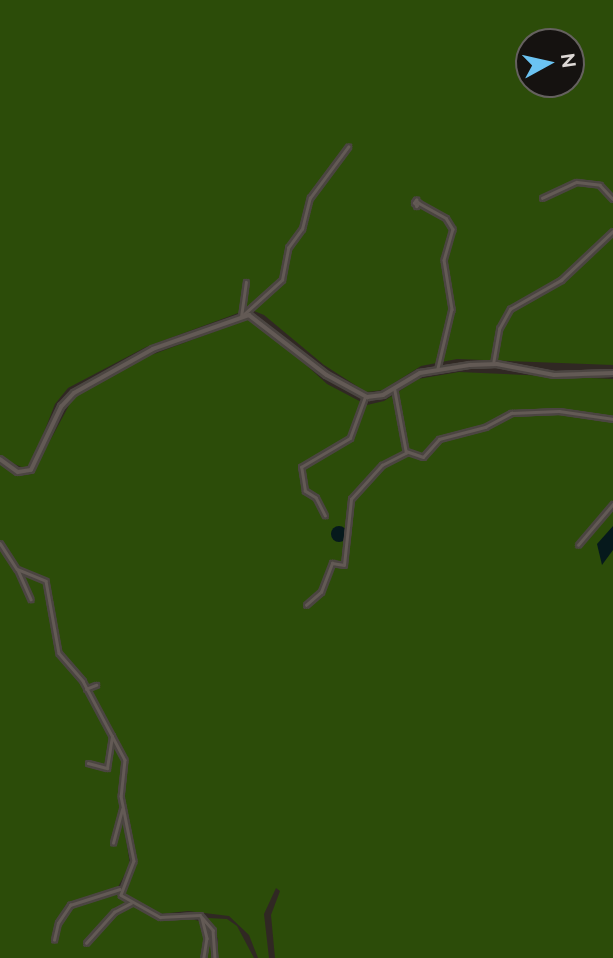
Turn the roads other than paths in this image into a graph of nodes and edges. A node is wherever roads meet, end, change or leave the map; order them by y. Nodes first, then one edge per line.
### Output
1 (348, 146) dead end
2 (542, 198) dead end
3 (613, 199) edge
4 (419, 204) dead end
5 (613, 231) edge
6 (246, 282) dead end
7 (242, 317) junction
8 (493, 364) junction
9 (438, 368) junction
10 (613, 373) edge
11 (394, 388) junction
12 (365, 397) junction
13 (613, 419) edge
14 (406, 451) junction
15 (0, 459) edge
16 (613, 504) edge
17 (325, 516) dead end
18 (0, 543) edge
19 (578, 545) dead end
20 (18, 569) junction
21 (30, 599) dead end
22 (306, 605) dead end
23 (96, 685) dead end
24 (86, 689) junction
25 (112, 736) junction
26 (88, 763) dead end
27 (122, 806) junction
28 (113, 843) dead end
29 (120, 889) junction
30 (131, 903) junction
31 (200, 915) junction
32 (54, 940) dead end
33 (86, 943) dead end
34 (204, 958) edge
35 (215, 958) edge

1 - 7 street
2 - 3 street
4 - 9 street
5 - 8 street
6 - 7 street
7 - 12 street
7 - 15 street
8 - 9 street
8 - 10 street
9 - 11 street
11 - 12 street
11 - 14 street
12 - 17 street
13 - 14 street
14 - 22 street
16 - 19 street
18 - 20 street
20 - 21 street
20 - 24 street
23 - 24 street
24 - 25 street
25 - 26 street
25 - 27 street
27 - 28 street
27 - 29 street
29 - 30 street
29 - 32 street
30 - 31 street
30 - 33 street
31 - 34 street
31 - 35 street

